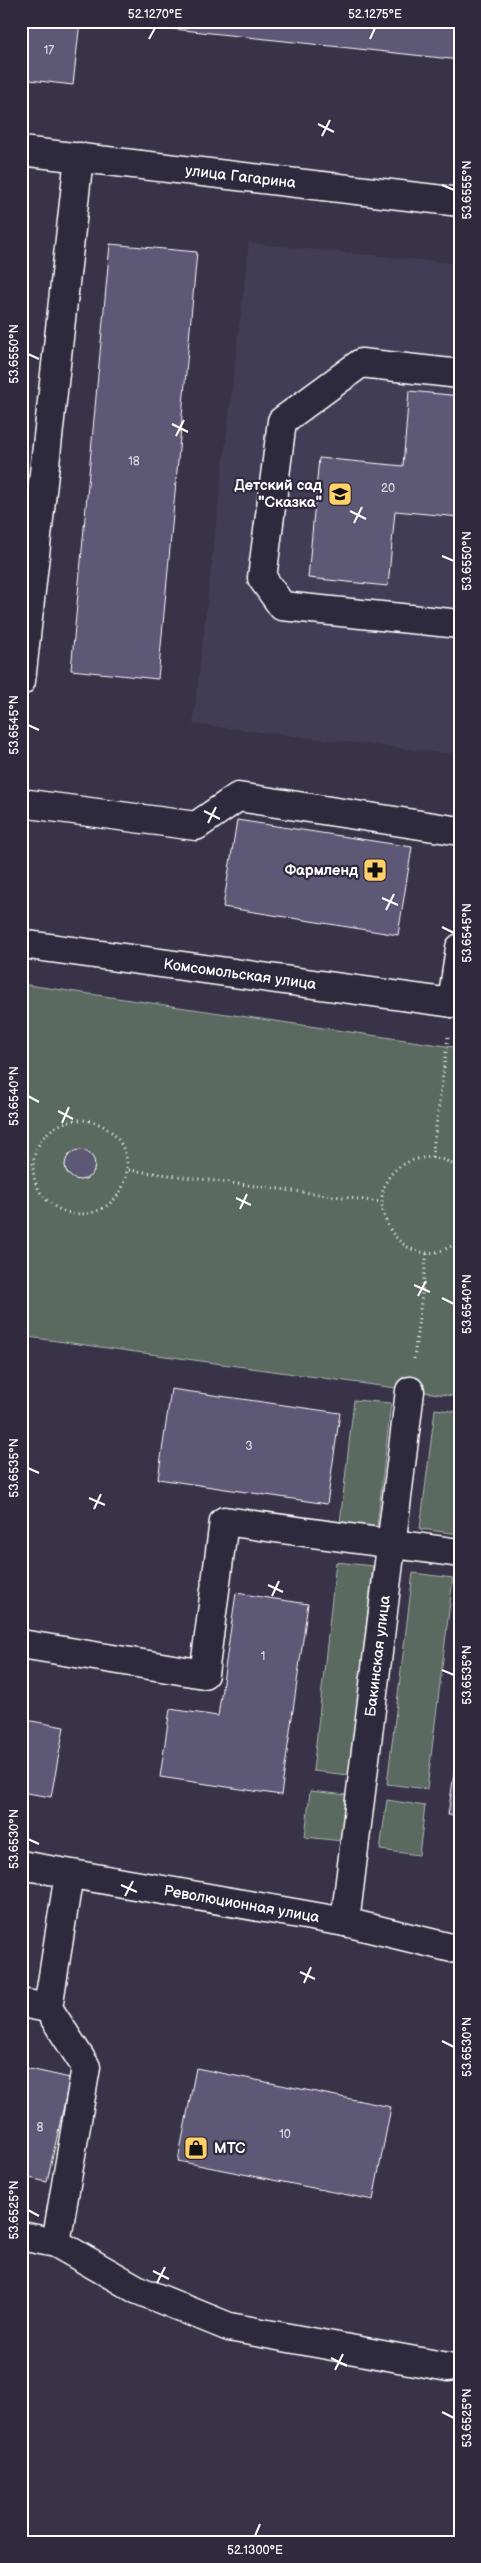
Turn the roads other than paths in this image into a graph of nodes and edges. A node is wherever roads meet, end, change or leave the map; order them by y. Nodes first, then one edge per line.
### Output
1 (21, 151) edge
2 (79, 157) junction
3 (460, 202) edge
4 (460, 374) edge
5 (460, 624) edge
6 (21, 681) edge
7 (21, 803) edge
8 (460, 831) edge
9 (21, 944) edge
10 (460, 948) edge
11 (456, 1004) edge
12 (410, 1391) road end
13 (391, 1544) junction
14 (460, 1553) edge
15 (21, 1644) edge
16 (21, 1865) edge
17 (69, 1874) junction
18 (345, 1922) junction
19 (460, 1950) edge
20 (21, 2003) edge
21 (48, 2008) junction
22 (21, 2236) edge
23 (56, 2243) junction
24 (448, 2367) dead end

1 - 2 street, улица Гагарина
2 - 3 street, улица Гагарина
2 - 6 street
4 - 5 street
7 - 8 street
9 - 11 street, Комсомольская улица
10 - 11 street
12 - 13 street, Бакинская улица
13 - 14 street
13 - 15 street
13 - 18 street, Бакинская улица
16 - 17 street, Революционная улица
17 - 18 street, Революционная улица
17 - 21 street
18 - 19 street, Революционная улица
20 - 21 street
21 - 23 street
22 - 23 street
23 - 24 street

